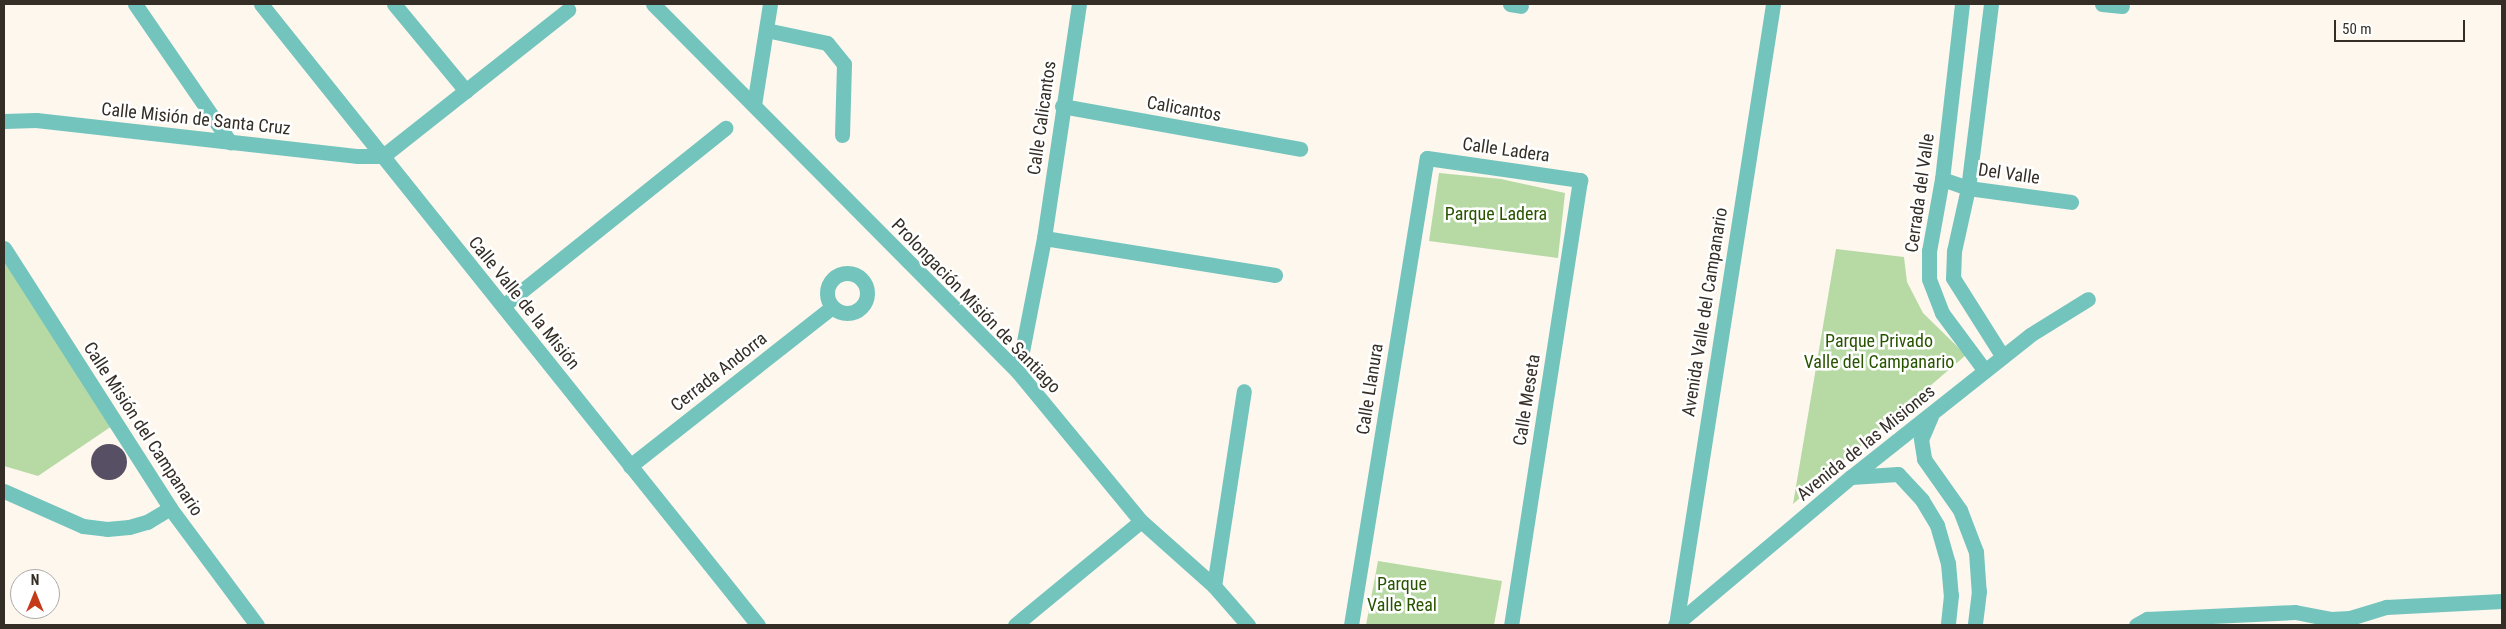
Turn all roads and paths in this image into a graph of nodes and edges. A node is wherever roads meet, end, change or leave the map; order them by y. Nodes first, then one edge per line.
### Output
1 (135, 4) edge
2 (261, 4) edge
3 (394, 4) edge
4 (653, 4) edge
5 (770, 4) edge
6 (1079, 4) edge
7 (1773, 4) edge
8 (1962, 4) edge
9 (1991, 4) edge
10 (2102, 4) edge
11 (2122, 6) dead end
12 (568, 10) dead end
13 (766, 30) junction
14 (466, 91) junction
15 (754, 105) junction
16 (1062, 106) junction
17 (4, 121) edge
18 (725, 128) dead end
19 (842, 135) dead end
20 (230, 142) junction
21 (1300, 149) dead end
22 (383, 156) junction
23 (1427, 158) joint
24 (1942, 179) junction
25 (1580, 180) joint
26 (1968, 188) junction
27 (2071, 202) dead end
28 (1044, 238) junction
29 (4, 248) edge
30 (1275, 275) dead end
31 (1953, 278) junction
32 (1929, 279) junction
33 (2088, 299) dead end
34 (502, 306) junction
35 (832, 307) dead end
36 (2003, 357) junction
37 (1985, 371) junction
38 (1018, 372) junction
39 (1244, 391) dead end
40 (1933, 413) junction
41 (630, 466) junction
42 (1851, 477) junction
43 (4, 491) edge
44 (1958, 507) junction
45 (170, 508) junction
46 (1933, 519) junction
47 (1141, 521) junction
48 (1214, 586) junction
49 (2502, 601) edge
50 (257, 625) edge
51 (758, 625) edge
52 (1015, 625) edge
53 (1248, 625) edge
54 (1351, 625) edge
55 (1511, 625) edge
56 (1675, 625) edge
57 (1948, 625) edge
58 (1975, 625) edge
59 (2136, 625) edge

1 - 20 street
2 - 22 street, Calle Valle de la Misión
3 - 14 street
4 - 15 street, Prolongación Misión de Santiago
5 - 13 street
6 - 16 street, Calle Calicantos
7 - 56 street, Avenida Valle del Campanario
8 - 24 street, Cerrada del Valle
9 - 26 street
10 - 11 street
12 - 14 street
13 - 15 street
13 - 19 street
14 - 22 street
15 - 38 street, Prolongación Misión de Santiago
16 - 21 street, Calicantos
16 - 28 street, Calle Calicantos
17 - 20 street, Calle Misión de Santa Cruz
18 - 34 street
20 - 22 street, Calle Misión de Santa Cruz
22 - 34 street, Calle Valle de la Misión
23 - 25 street, Calle Ladera
23 - 54 street, Calle Llanura
24 - 26 street, Del Valle
24 - 32 street, Cerrada del Valle
25 - 55 street, Calle Meseta
26 - 27 street, Del Valle
26 - 31 street
28 - 30 street
28 - 38 street, Calle Calicantos
29 - 45 street, Calle Misión del Campanario
31 - 32 street
31 - 36 street
32 - 37 street, Cerrada del Valle
33 - 36 street, Avenida de las Misiones
34 - 41 street, Calle Valle de la Misión
35 - 41 street, Cerrada Andorra
36 - 37 street, Avenida de las Misiones
37 - 40 street, Avenida de las Misiones
38 - 47 street, Prolongación Misión de Santiago
39 - 48 street
40 - 42 street, Avenida de las Misiones
40 - 44 street
41 - 51 street, Calle Valle de la Misión
42 - 46 street
42 - 56 street, Avenida de las Misiones
43 - 45 street
44 - 46 street
44 - 58 street
45 - 50 street, Calle Misión del Campanario
46 - 57 street
47 - 48 street, Prolongación Misión de Santiago
47 - 52 street
48 - 53 street, Prolongación Misión de Santiago
49 - 59 street

